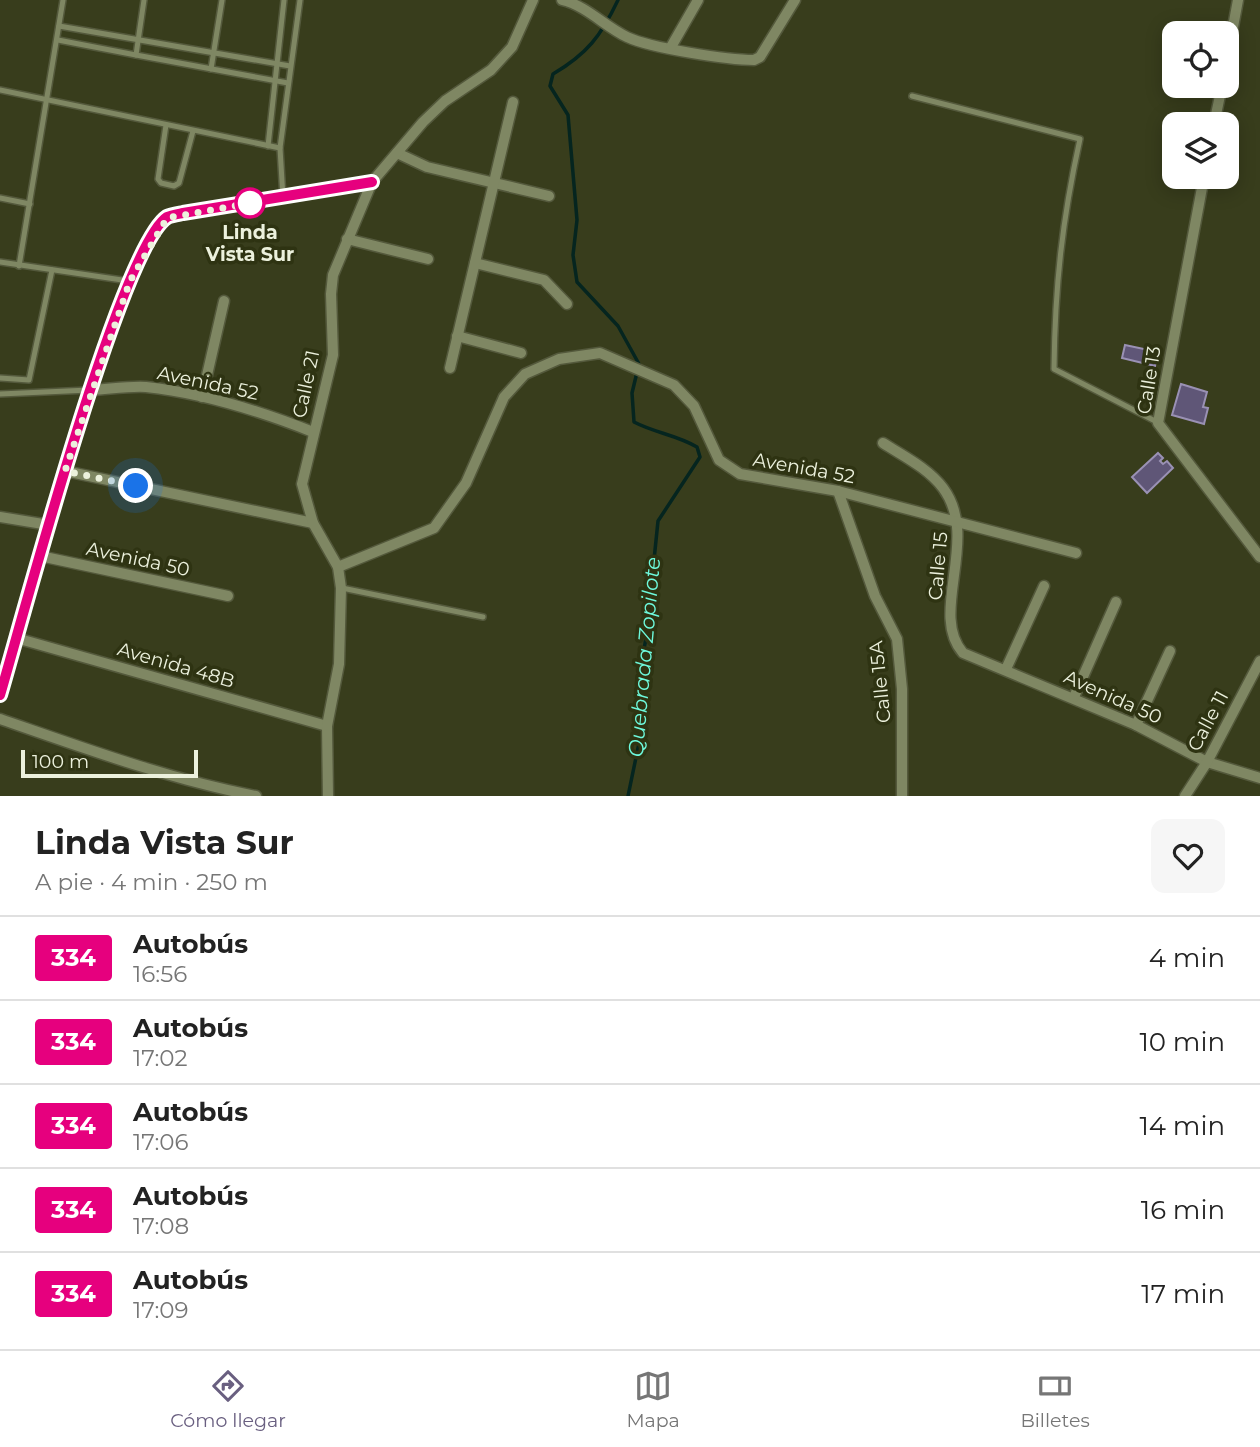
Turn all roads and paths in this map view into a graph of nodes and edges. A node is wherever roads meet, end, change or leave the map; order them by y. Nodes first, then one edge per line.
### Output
1 (63, 0) edge
2 (144, 0) edge
3 (222, 0) edge
4 (284, 0) edge
5 (300, 0) edge
6 (533, 0) edge
7 (562, 0) edge
8 (698, 0) edge
9 (795, 0) edge
10 (1238, 0) edge
11 (1234, 21) edge
12 (59, 26) junction
13 (58, 40) junction
14 (138, 40) junction
15 (671, 47) junction
16 (214, 53) junction
17 (136, 55) junction
18 (276, 64) junction
19 (290, 66) junction
20 (211, 69) junction
21 (274, 80) junction
22 (288, 83) junction
23 (0, 90) edge
24 (912, 96) dead end
25 (49, 99) junction
26 (513, 102) dead end
27 (166, 125) junction
28 (193, 131) junction
29 (268, 146) junction
30 (280, 148) junction
31 (397, 153) junction
32 (372, 182) junction
33 (494, 183) junction
34 (1202, 189) edge
35 (549, 196) dead end
36 (0, 198) edge
37 (283, 198) junction
38 (30, 204) junction
39 (347, 239) junction
40 (428, 259) dead end
41 (0, 262) edge
42 (475, 263) junction
43 (19, 266) junction
44 (52, 270) junction
45 (130, 281) junction
46 (224, 301) dead end
47 (567, 304) dead end
48 (457, 336) junction
49 (521, 353) dead end
50 (450, 368) dead end
51 (0, 377) edge
52 (92, 390) junction
53 (0, 394) edge
54 (202, 397) junction
55 (1158, 423) junction
56 (313, 432) junction
57 (883, 443) dead end
58 (65, 471) junction
59 (838, 491) junction
60 (0, 517) edge
61 (959, 521) junction
62 (313, 523) junction
63 (49, 525) junction
64 (1076, 553) dead end
65 (40, 556) junction
66 (1260, 557) edge
67 (338, 567) junction
68 (1044, 586) dead end
69 (341, 588) junction
70 (228, 596) dead end
71 (1116, 602) dead end
72 (483, 617) dead end
73 (16, 638) junction
74 (954, 643) joint
75 (1170, 651) dead end
76 (1260, 662) edge
77 (1006, 669) junction
78 (1, 690) edge
79 (1074, 697) junction
80 (0, 719) edge
81 (1136, 725) junction
82 (327, 726) junction
83 (1207, 762) junction
84 (1260, 778) edge
85 (208, 792) edge
86 (256, 796) edge
87 (328, 796) edge
88 (902, 796) edge
89 (1185, 796) edge

1 - 12 lane
2 - 14 lane
3 - 16 lane
4 - 18 lane
5 - 19 lane
6 - 31 street, Calle 21
7 - 15 street
8 - 15 street
9 - 15 street
10 - 11 street
12 - 13 lane
12 - 14 lane
13 - 17 lane
13 - 25 lane
14 - 16 lane
14 - 17 lane
16 - 18 lane
16 - 20 lane
17 - 20 lane
18 - 19 lane
18 - 21 lane
19 - 22 lane
20 - 21 lane
21 - 22 lane
21 - 29 lane
22 - 30 lane
23 - 25 lane
24 - 55 lane
25 - 27 lane
25 - 38 lane
26 - 33 street
27 - 28 lane
27 - 28 lane
28 - 29 lane
29 - 30 lane
30 - 37 lane
31 - 32 street, Calle 21
31 - 33 street
32 - 37 street
32 - 39 street, Calle 21
33 - 35 street
33 - 42 street
34 - 55 street, Calle 13
36 - 38 lane
37 - 45 street
38 - 43 lane
39 - 40 street
39 - 56 street, Calle 21
41 - 43 lane
42 - 47 street
42 - 48 street
43 - 44 lane
44 - 45 lane
44 - 51 lane
45 - 52 street
46 - 54 street
48 - 49 street
48 - 50 street
52 - 53 lane
52 - 54 street, Avenida 52
52 - 58 street
54 - 56 street, Avenida 52
55 - 66 street, Calle 13
56 - 62 street, Calle 21
57 - 61 street, Calle 15
58 - 62 street
58 - 63 street
59 - 61 street, Avenida 52
59 - 67 street, Avenida 52
59 - 88 street, Calle 15A
60 - 63 street
61 - 64 street, Avenida 52
61 - 74 street, Calle 15
62 - 67 street, Calle 21
63 - 65 street
65 - 70 street, Avenida 50
65 - 73 street
67 - 69 street, Calle 21
68 - 77 street
69 - 72 lane
69 - 82 street, Calle 21
71 - 79 street
73 - 78 street
73 - 82 street, Avenida 48B
74 - 77 street, Avenida 50
75 - 81 street
76 - 83 street, Calle 11
77 - 79 street, Avenida 50
79 - 81 street, Avenida 50
80 - 85 street
81 - 83 street, Avenida 50
82 - 87 street, Calle 21
83 - 84 street, Avenida 50
83 - 89 street, Calle 11
85 - 86 street

